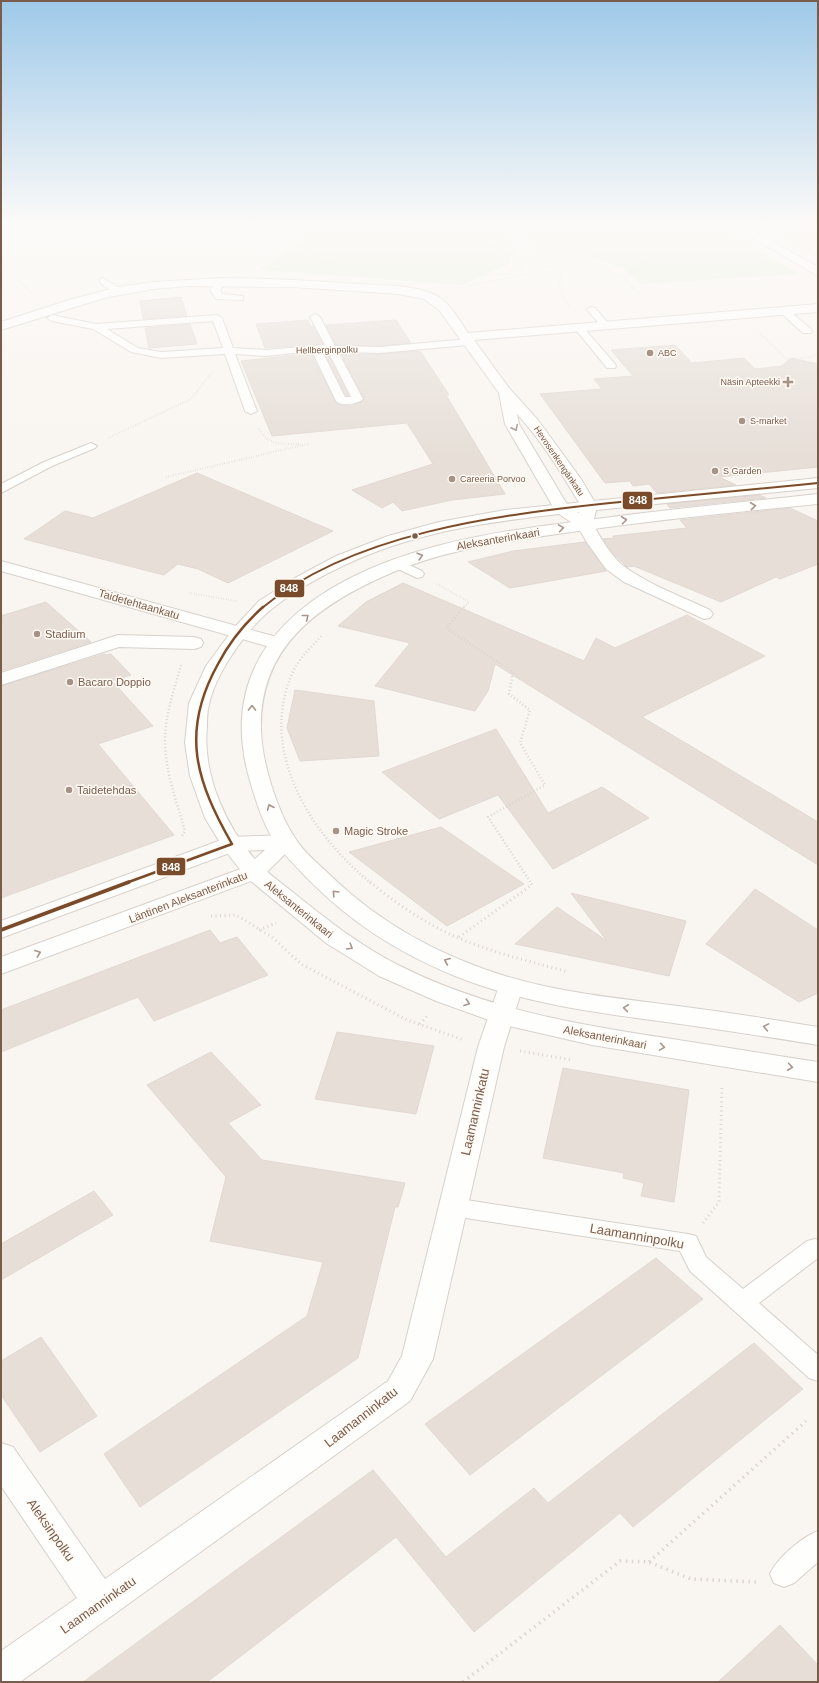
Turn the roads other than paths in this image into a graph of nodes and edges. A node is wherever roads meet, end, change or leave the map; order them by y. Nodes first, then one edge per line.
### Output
1 (79, 303) edge
2 (438, 303) edge
3 (818, 308) edge
4 (592, 310) dead end
5 (784, 311) junction
6 (315, 317) dead end
7 (52, 318) dead end
8 (1, 326) edge
9 (605, 326) junction
10 (96, 327) junction
11 (579, 328) junction
12 (807, 330) dead end
13 (466, 339) junction
14 (315, 348) junction
15 (332, 349) junction
16 (230, 351) junction
17 (611, 366) dead end
18 (504, 391) junction
19 (252, 411) road end
20 (92, 446) road end
21 (818, 483) edge
22 (1, 489) edge
23 (818, 499) edge
24 (589, 506) junction
25 (562, 509) junction
26 (585, 524) junction
27 (399, 564) junction
28 (1, 566) edge
29 (417, 574) road end
30 (704, 614) dead end
31 (240, 632) junction
32 (194, 642) dead end
33 (277, 643) junction
34 (1, 679) edge
35 (286, 842) junction
36 (232, 844) junction
37 (254, 872) junction
38 (1, 930) edge
39 (1, 966) edge
40 (511, 986) junction
41 (500, 1015) junction
42 (818, 1036) edge
43 (818, 1072) edge
44 (453, 1207) junction
45 (815, 1248) dead end
46 (742, 1303) junction
47 (818, 1370) edge
48 (1, 1458) edge
49 (818, 1544) edge
50 (784, 1574) road end
51 (101, 1603) junction
52 (14, 1673) edge

1 - 8 street, Hevosenkengänkatu
2 - 13 street, Hevosenkengänkatu
3 - 5 street
4 - 9 lane
5 - 9 street
5 - 12 lane
6 - 15 lane
7 - 10 lane
9 - 11 street
10 - 16 lane, Hellberginpolku
10 - 16 lane
11 - 13 street
11 - 17 lane
13 - 15 lane, Hellberginpolku
13 - 18 street, Hevosenkengänkatu
14 - 15 lane, Hellberginpolku
14 - 15 lane
14 - 16 lane, Hellberginpolku
16 - 19 lane
18 - 24 street, Hevosenkengänkatu
18 -> 25 street, Hevosenkengänkatu
20 - 22 lane
21 - 24 street, Aleksanterinkaari
26 -> 23 street, Aleksanterinkaari
24 - 25 street, Aleksanterinkaari
24 - 26 street, Hevosenkengänkatu
25 - 26 street, Hevosenkengänkatu
25 - 31 street, Aleksanterinkaari
27 -> 26 street, Aleksanterinkaari
26 - 30 street
27 - 29 lane
33 -> 27 street, Aleksanterinkaari
28 - 31 street, Taidetehtaankatu
31 - 33 street, Taidetehtaankatu
31 - 36 street, Aleksanterinkaari
32 - 34 street
35 -> 33 street, Aleksanterinkaari
35 - 36 street
35 - 37 street, Läntinen Aleksanterinkatu
40 -> 35 street, Aleksanterinkaari
36 - 37 street, Aleksanterinkaari
36 - 38 street
39 -> 37 street, Läntinen Aleksanterinkatu
37 -> 41 street, Aleksanterinkaari
40 - 41 street, Laamanninkatu
42 -> 40 street, Aleksanterinkaari
41 -> 43 street, Aleksanterinkaari
41 - 44 street, Laamanninkatu
44 - 46 lane, Laamanninpolku
44 - 51 street, Laamanninkatu
45 - 46 lane
46 - 47 lane, Laamanninpolku
48 - 51 street, Aleksinpolku
49 - 50 lane
51 - 52 street, Laamanninkatu

